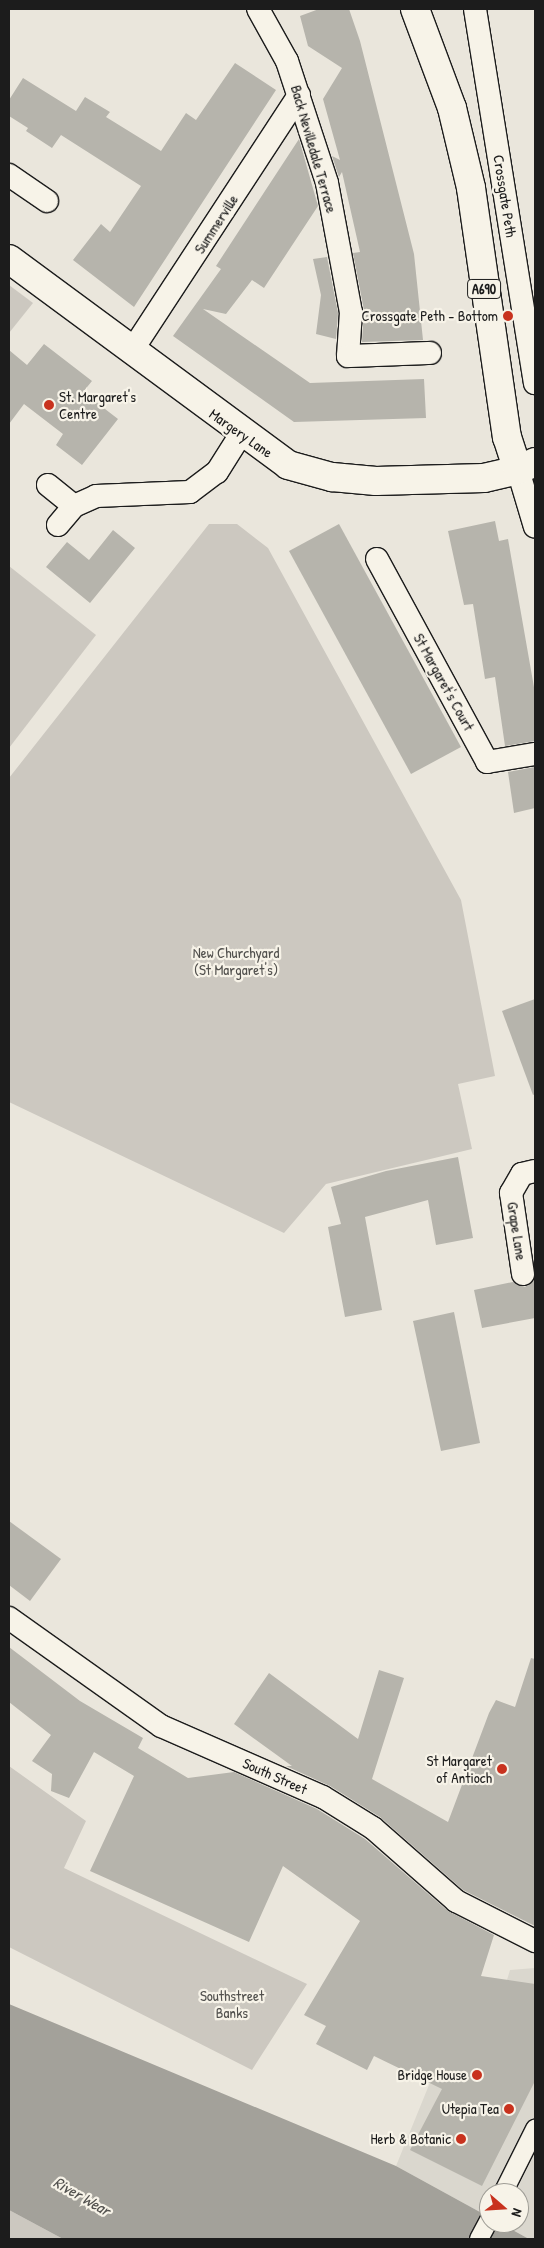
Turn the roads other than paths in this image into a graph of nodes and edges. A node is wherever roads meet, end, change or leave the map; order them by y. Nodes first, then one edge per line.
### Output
1 (258, 9) edge
2 (415, 9) edge
3 (475, 9) edge
4 (299, 95) junction
5 (9, 175) edge
6 (46, 201) dead end
7 (9, 259) edge
8 (131, 352) junction
9 (430, 353) dead end
10 (535, 383) edge
11 (241, 434) junction
12 (527, 466) edge
13 (48, 485) dead end
14 (74, 506) junction
15 (58, 525) dead end
16 (535, 527) edge
17 (376, 559) dead end
18 (535, 754) edge
19 (535, 1171) edge
20 (523, 1274) dead end
21 (9, 1618) edge
22 (535, 1941) edge
23 (535, 2129) edge
24 (508, 2183) edge

1 - 4 street, Back Nevilledale Terrace
2 - 12 main road, A690
3 - 10 street, Crossgate Peth
4 - 8 street, Summerville
4 - 9 street, Back Nevilledale Terrace
5 - 6 street
7 - 8 main road, Margery Lane
8 - 11 main road, Margery Lane
11 - 12 main road, Margery Lane
11 - 14 street
12 - 16 street
13 - 14 street
14 - 15 street
17 - 18 street, St Margaret's Court
19 - 20 street, Grape Lane
21 - 22 street, South Street
23 - 24 street

